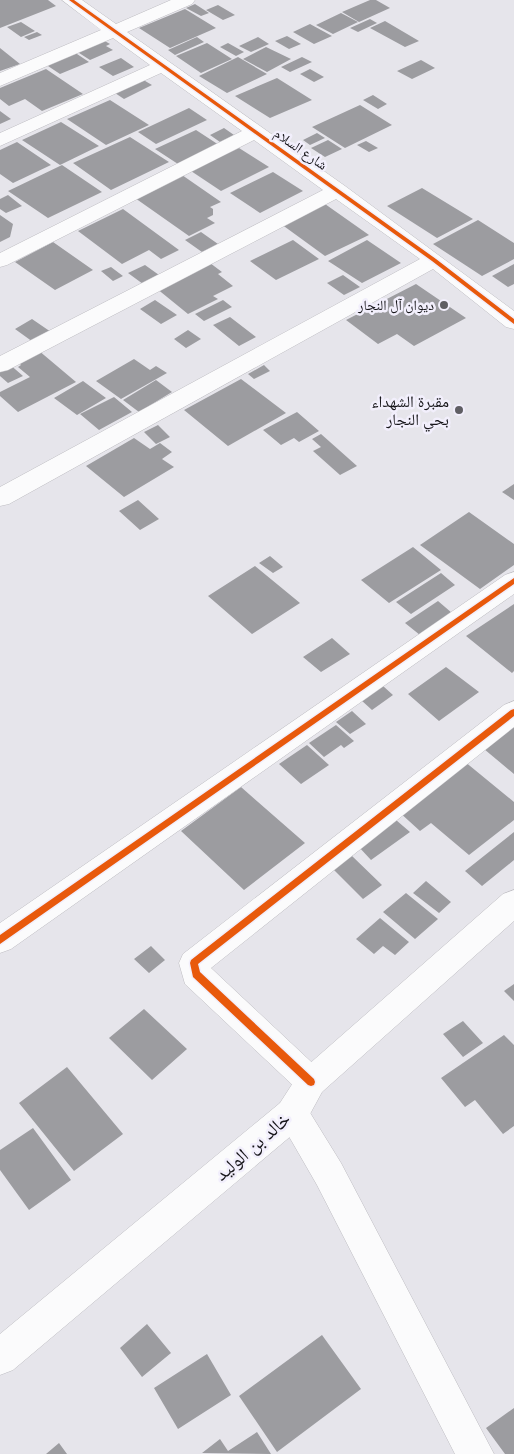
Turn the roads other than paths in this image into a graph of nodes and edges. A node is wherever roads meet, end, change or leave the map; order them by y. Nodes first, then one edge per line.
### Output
1 (71, 0) edge
2 (186, 0) edge
3 (112, 31) junction
4 (162, 66) junction
5 (0, 80) edge
6 (255, 132) junction
7 (0, 140) edge
8 (338, 190) junction
9 (434, 260) junction
10 (0, 261) edge
11 (511, 316) edge
12 (0, 364) edge
13 (0, 498) edge
14 (514, 582) edge
15 (514, 712) edge
16 (514, 903) edge
17 (0, 940) edge
18 (311, 1082) junction
19 (292, 1114) junction
20 (0, 1357) edge
21 (475, 1454) edge

1 - 3 street, شارع السلام
2 - 3 street
3 - 4 street, شارع السلام
3 - 5 street
4 - 6 street, شارع السلام
4 - 7 street
6 - 8 street, شارع السلام
6 - 10 street
8 - 9 street, شارع السلام
8 - 12 street
9 - 11 street, شارع السلام
9 - 13 street
14 - 17 street
15 - 18 street
16 - 18 street, خالد بن الوليد
18 - 19 street, خالد بن الوليد
19 - 20 street, خالد بن الوليد
19 - 21 street

